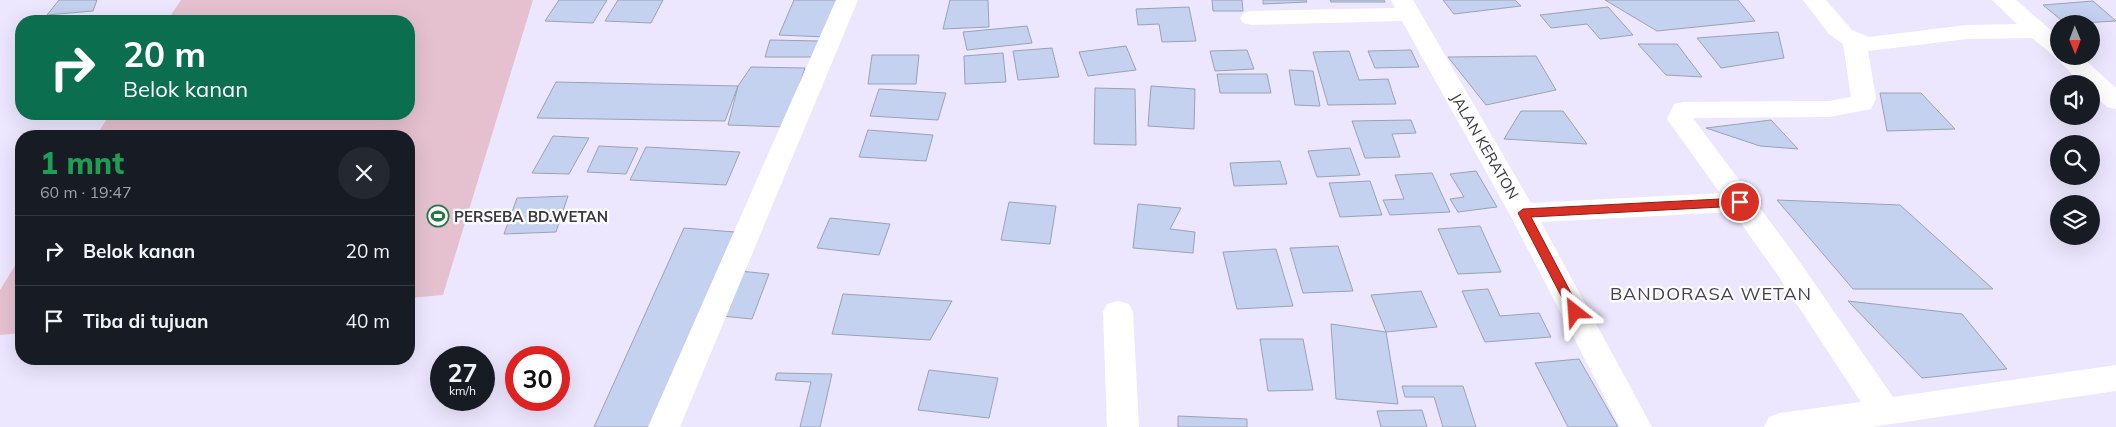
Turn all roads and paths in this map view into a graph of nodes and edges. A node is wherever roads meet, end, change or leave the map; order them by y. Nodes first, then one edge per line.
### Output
1 (847, 0) edge
2 (1814, 0) edge
3 (2003, 0) edge
4 (1406, 7) edge
5 (1251, 18) dead end
6 (2038, 31) junction
7 (2050, 42) edge
8 (1855, 43) junction
9 (2076, 65) edge
10 (2116, 101) edge
11 (1740, 202) junction
12 (1523, 213) junction
13 (1118, 312) dead end
14 (2116, 378) edge
15 (1885, 412) junction
16 (1928, 417) edge
17 (664, 427) edge
18 (1123, 427) edge
19 (1636, 427) edge
20 (1780, 427) edge

1 - 17 street
2 - 8 street
3 - 6 street
4 - 5 street
4 - 12 street, JALAN KERATON
6 - 7 street
6 - 8 street
8 - 11 street
9 - 10 street
11 - 12 street
11 - 15 street
12 - 19 street, JALAN KERATON
13 - 18 street
14 - 16 street
15 - 16 street
15 - 20 street

